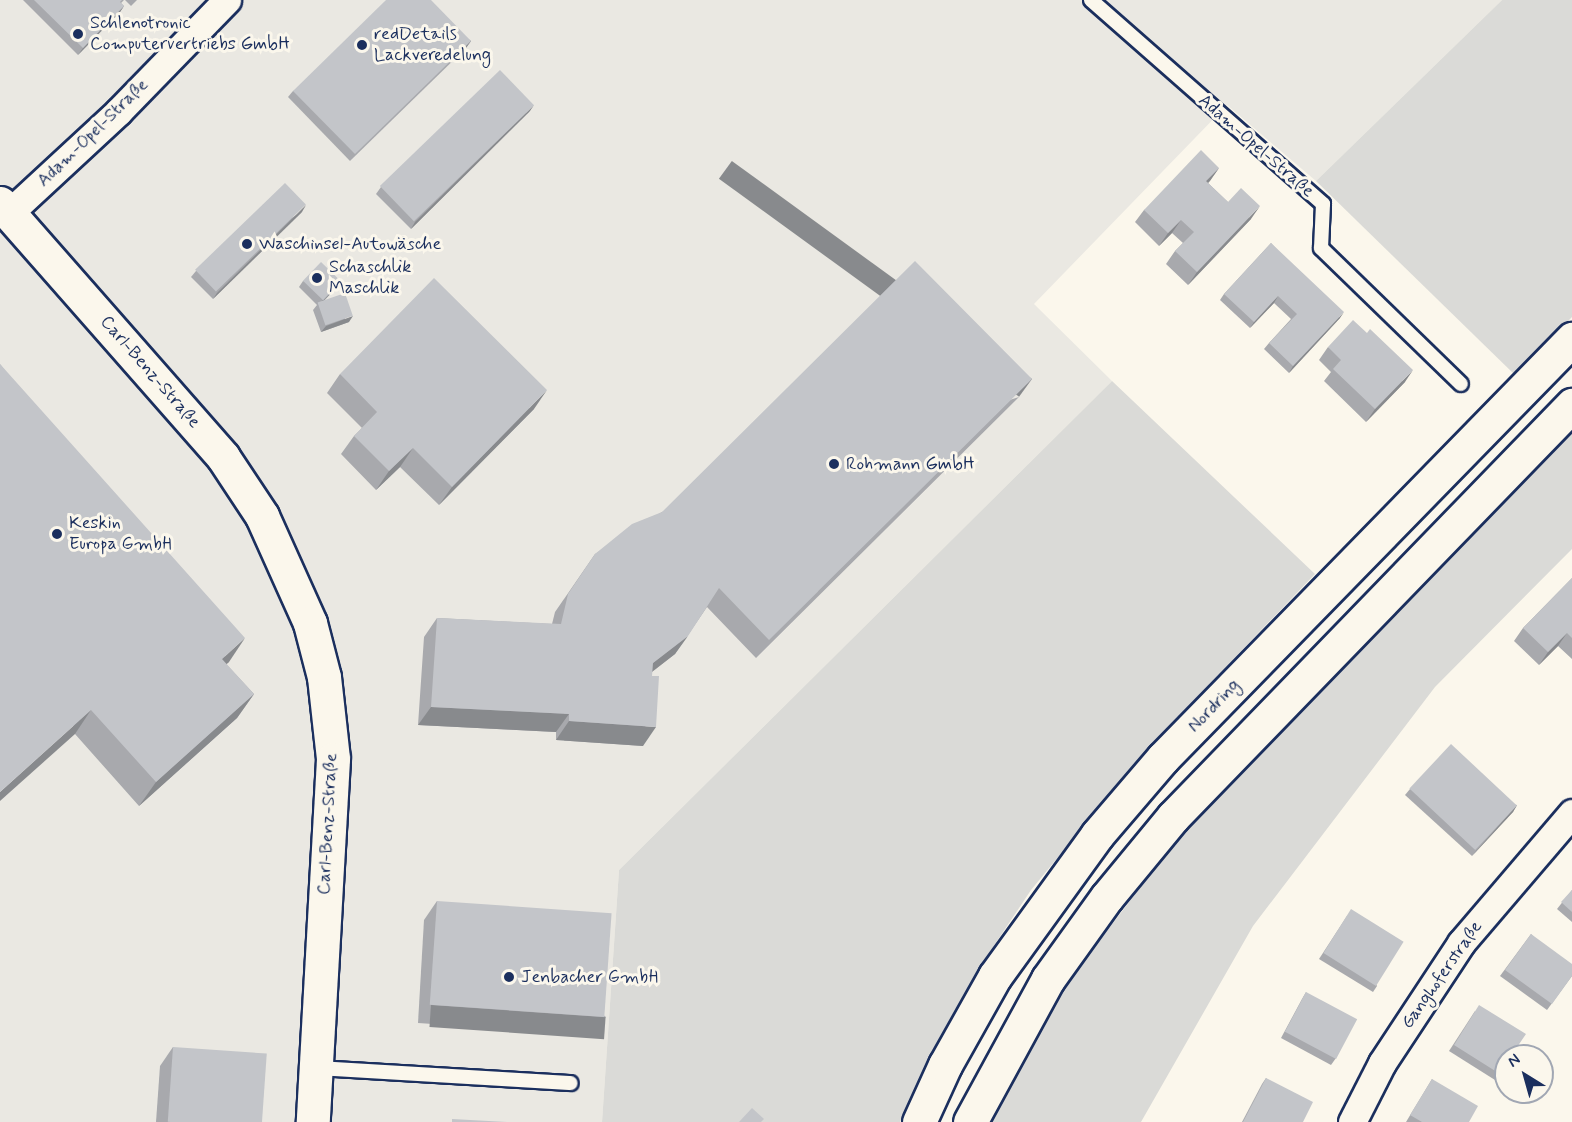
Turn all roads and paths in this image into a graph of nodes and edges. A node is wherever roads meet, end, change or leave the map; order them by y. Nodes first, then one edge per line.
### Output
1 (227, 0) edge
2 (1091, 0) edge
3 (5, 208) edge
4 (1572, 339) edge
5 (1461, 384) dead end
6 (1572, 405) edge
7 (1572, 813) edge
8 (316, 1068) junction
9 (571, 1083) dead end
10 (313, 1122) edge
11 (919, 1122) edge
12 (970, 1122) edge
13 (1352, 1122) edge

1 - 3 street, Adam-Opel-Straße
2 - 5 lane, Adam-Opel-Straße
3 - 8 main road, Carl-Benz-Straße
4 - 11 main road, Nordring
6 - 12 main road
7 - 13 street, Ganghoferstraße
8 - 9 lane
8 - 10 main road, Carl-Benz-Straße

